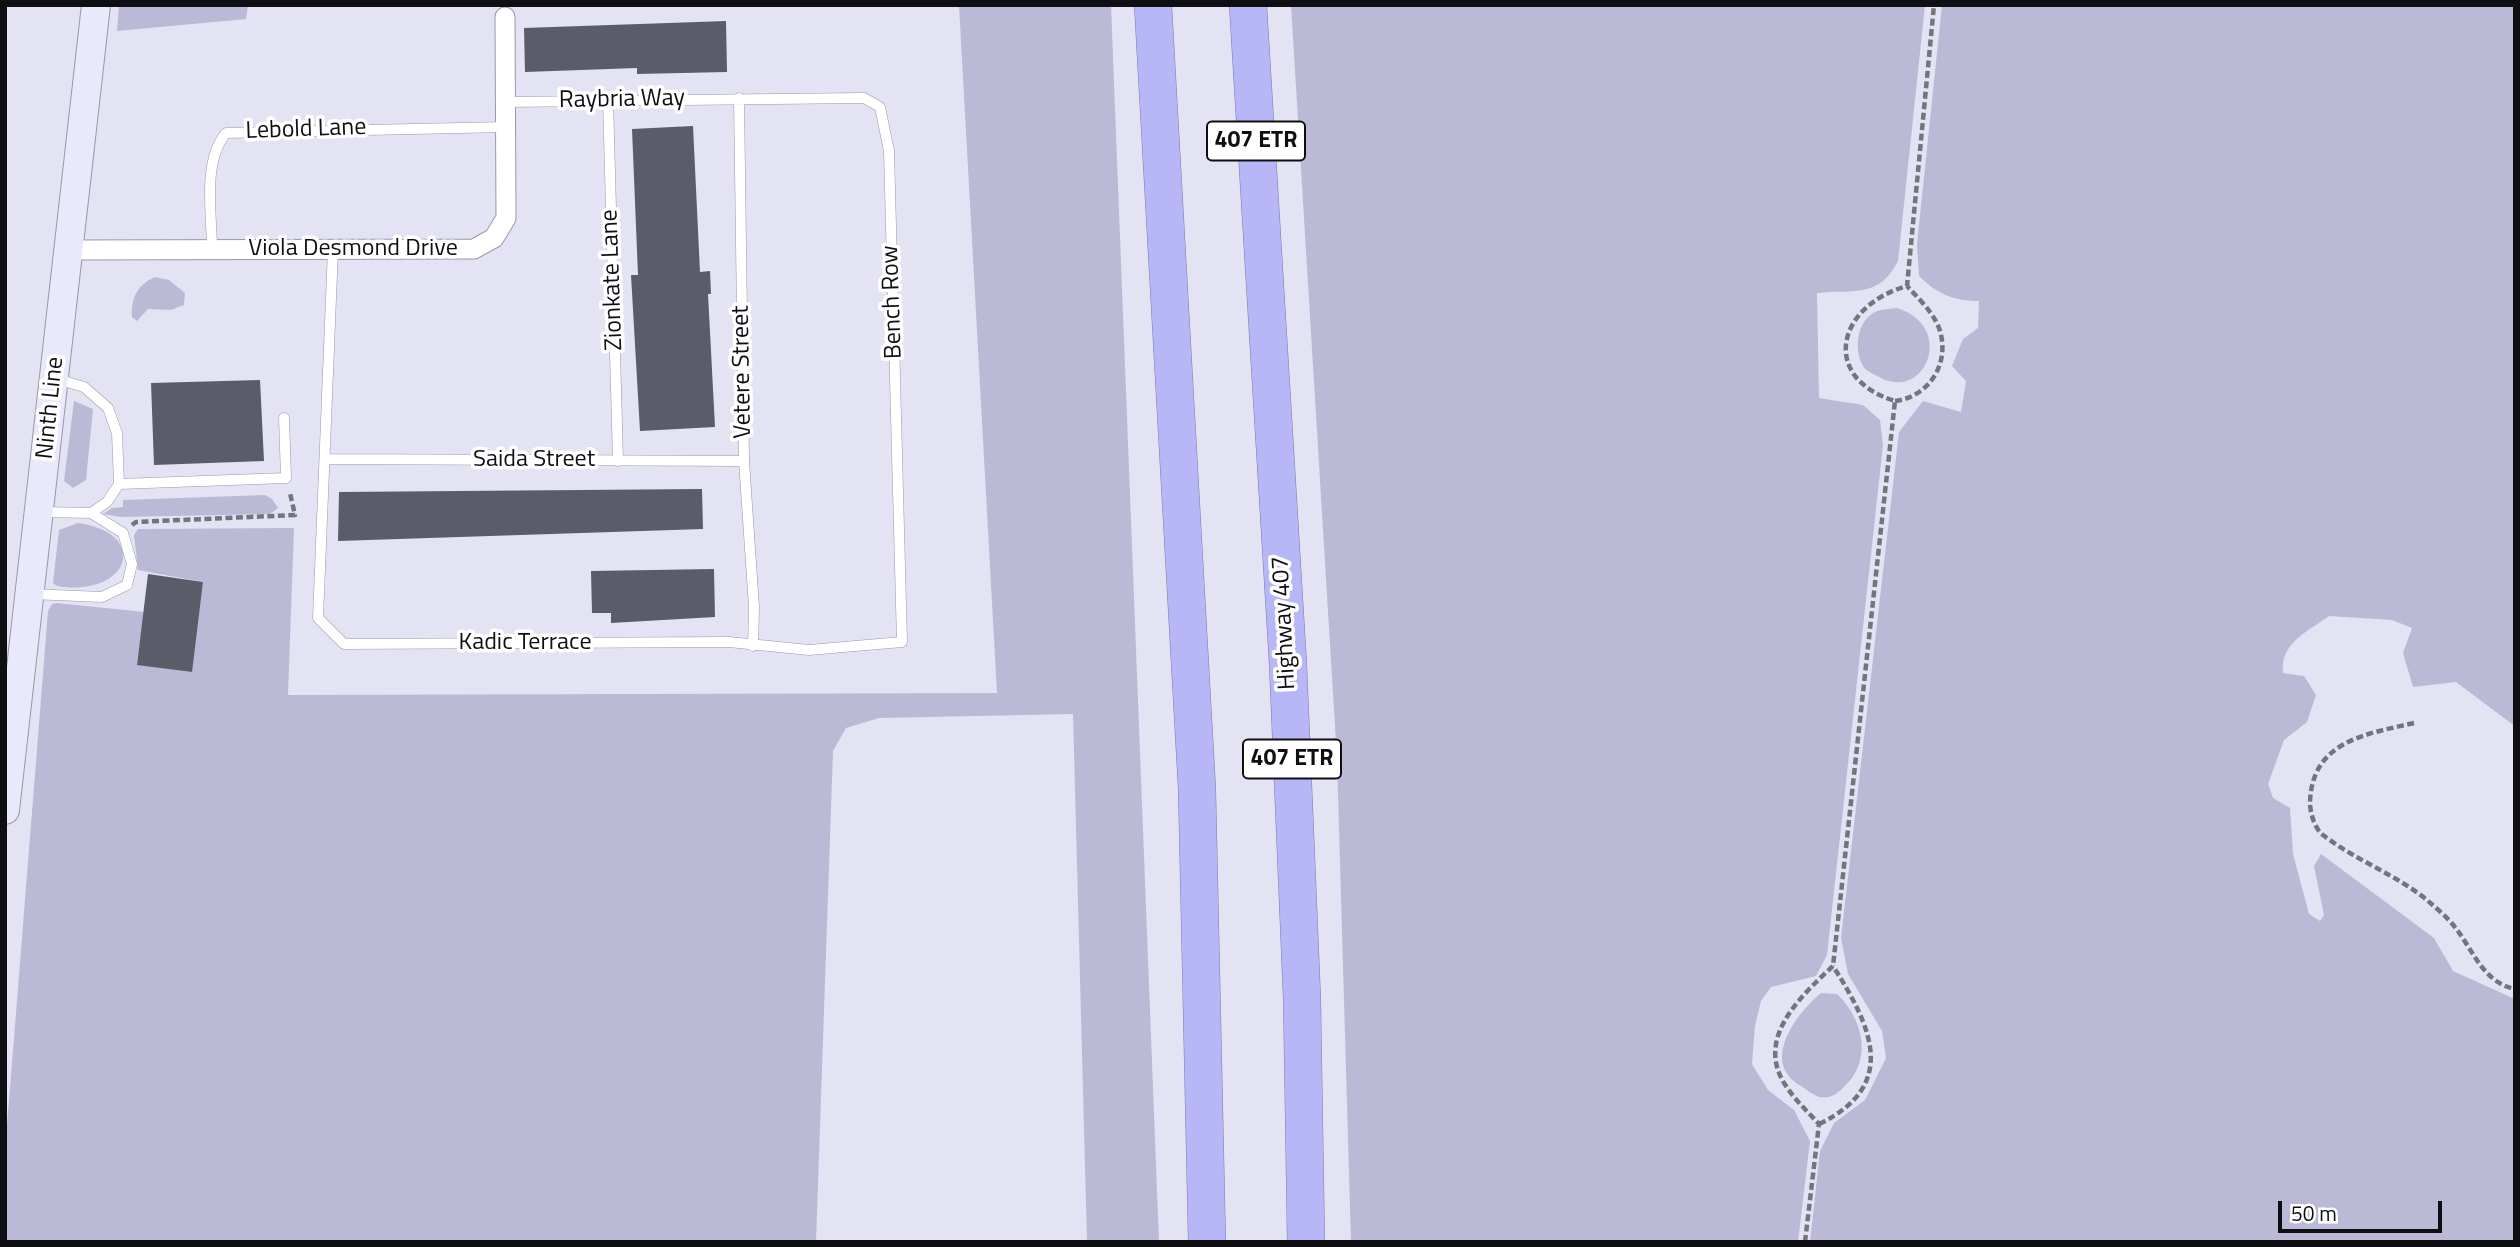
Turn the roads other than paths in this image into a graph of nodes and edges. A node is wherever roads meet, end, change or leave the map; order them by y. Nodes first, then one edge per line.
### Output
1 (96, 5) edge
2 (1153, 5) edge
3 (1248, 5) edge
4 (505, 17) dead end
5 (739, 99) junction
6 (608, 100) junction
7 (505, 102) junction
8 (506, 127) junction
9 (333, 249) junction
10 (69, 250) junction
11 (212, 250) junction
12 (55, 379) junction
13 (284, 418) dead end
14 (325, 459) junction
15 (618, 461) junction
16 (744, 461) junction
17 (119, 484) junction
18 (40, 512) junction
19 (91, 513) junction
20 (30, 594) junction
21 (902, 642) joint
22 (753, 646) junction
23 (5, 810) edge
24 (1207, 1242) edge
25 (1306, 1242) edge

1 - 10 main road, Ninth Line
2 - 24 highway
3 - 25 highway, Highway 407 / 407 ETR
4 - 7 street, Viola Desmond Drive
5 - 6 lane, Raybria Way
5 - 16 lane, Vetere Street
5 - 21 lane, Bench Row
6 - 7 lane, Raybria Way
6 - 15 lane, Zionkate Lane
7 - 8 street, Viola Desmond Drive
8 - 9 street, Viola Desmond Drive
8 - 11 lane, Lebold Lane
9 - 11 street, Viola Desmond Drive
9 - 14 lane, Kadic Terrace
10 - 11 street, Viola Desmond Drive
10 - 12 main road, Ninth Line
12 - 17 lane
12 - 18 main road, Ninth Line
13 - 17 lane
14 - 15 lane, Saida Street
14 - 22 lane, Kadic Terrace
15 - 16 lane, Saida Street
16 - 22 lane, Vetere Street
17 - 19 lane
18 - 19 lane
18 - 20 main road, Ninth Line
19 - 20 lane
20 - 23 main road, Ninth Line
21 - 22 lane, Kadic Terrace

